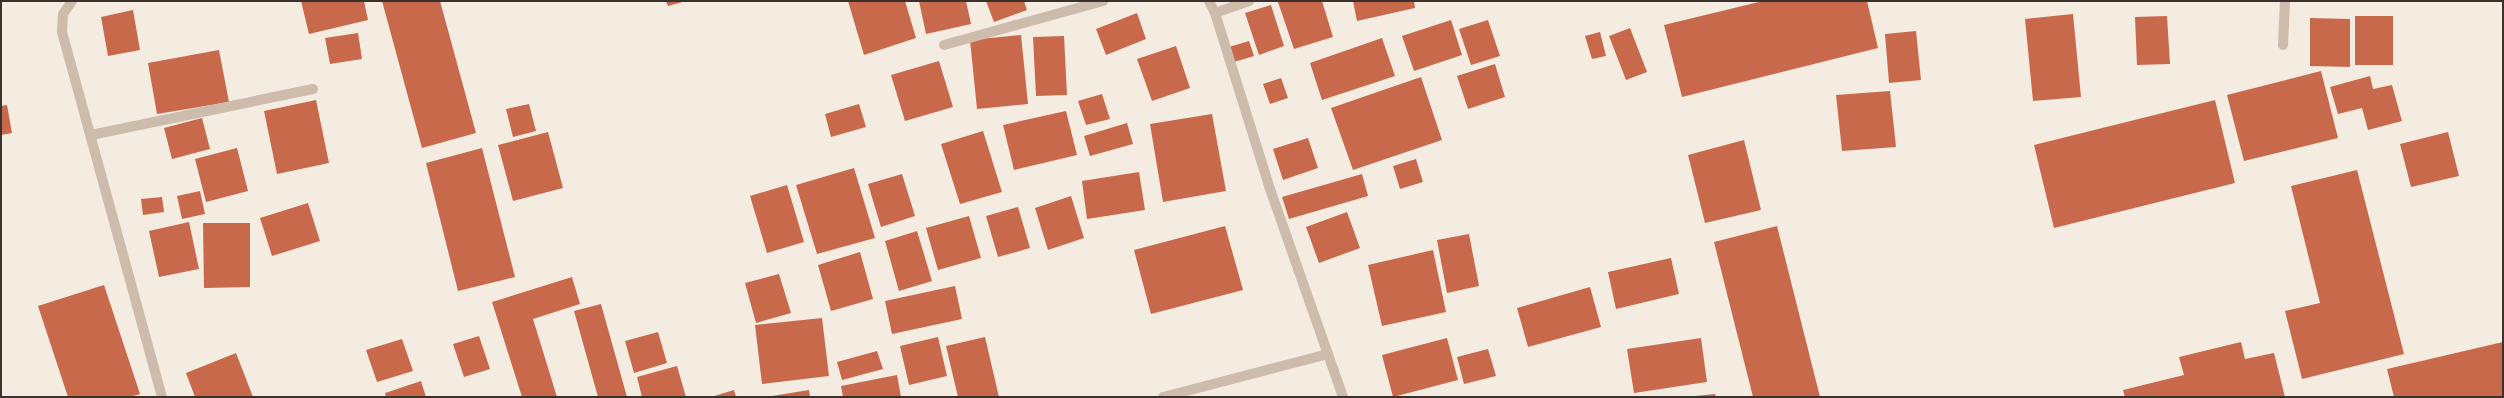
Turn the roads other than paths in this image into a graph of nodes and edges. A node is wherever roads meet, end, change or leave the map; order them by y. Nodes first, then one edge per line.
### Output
1 (72, 1) edge
2 (1103, 1) edge
3 (1209, 1) edge
4 (1249, 1) edge
5 (2285, 1) edge
6 (1215, 13) junction
7 (944, 45) dead end
8 (2283, 45) dead end
9 (313, 89) dead end
10 (91, 135) junction
11 (1328, 354) junction
12 (162, 397) edge
13 (1163, 397) edge
14 (1343, 397) edge

1 - 10 street
2 - 7 street
3 - 6 street
4 - 6 street
5 - 8 street
6 - 11 street
9 - 10 street
10 - 12 street
11 - 13 street
11 - 14 street

